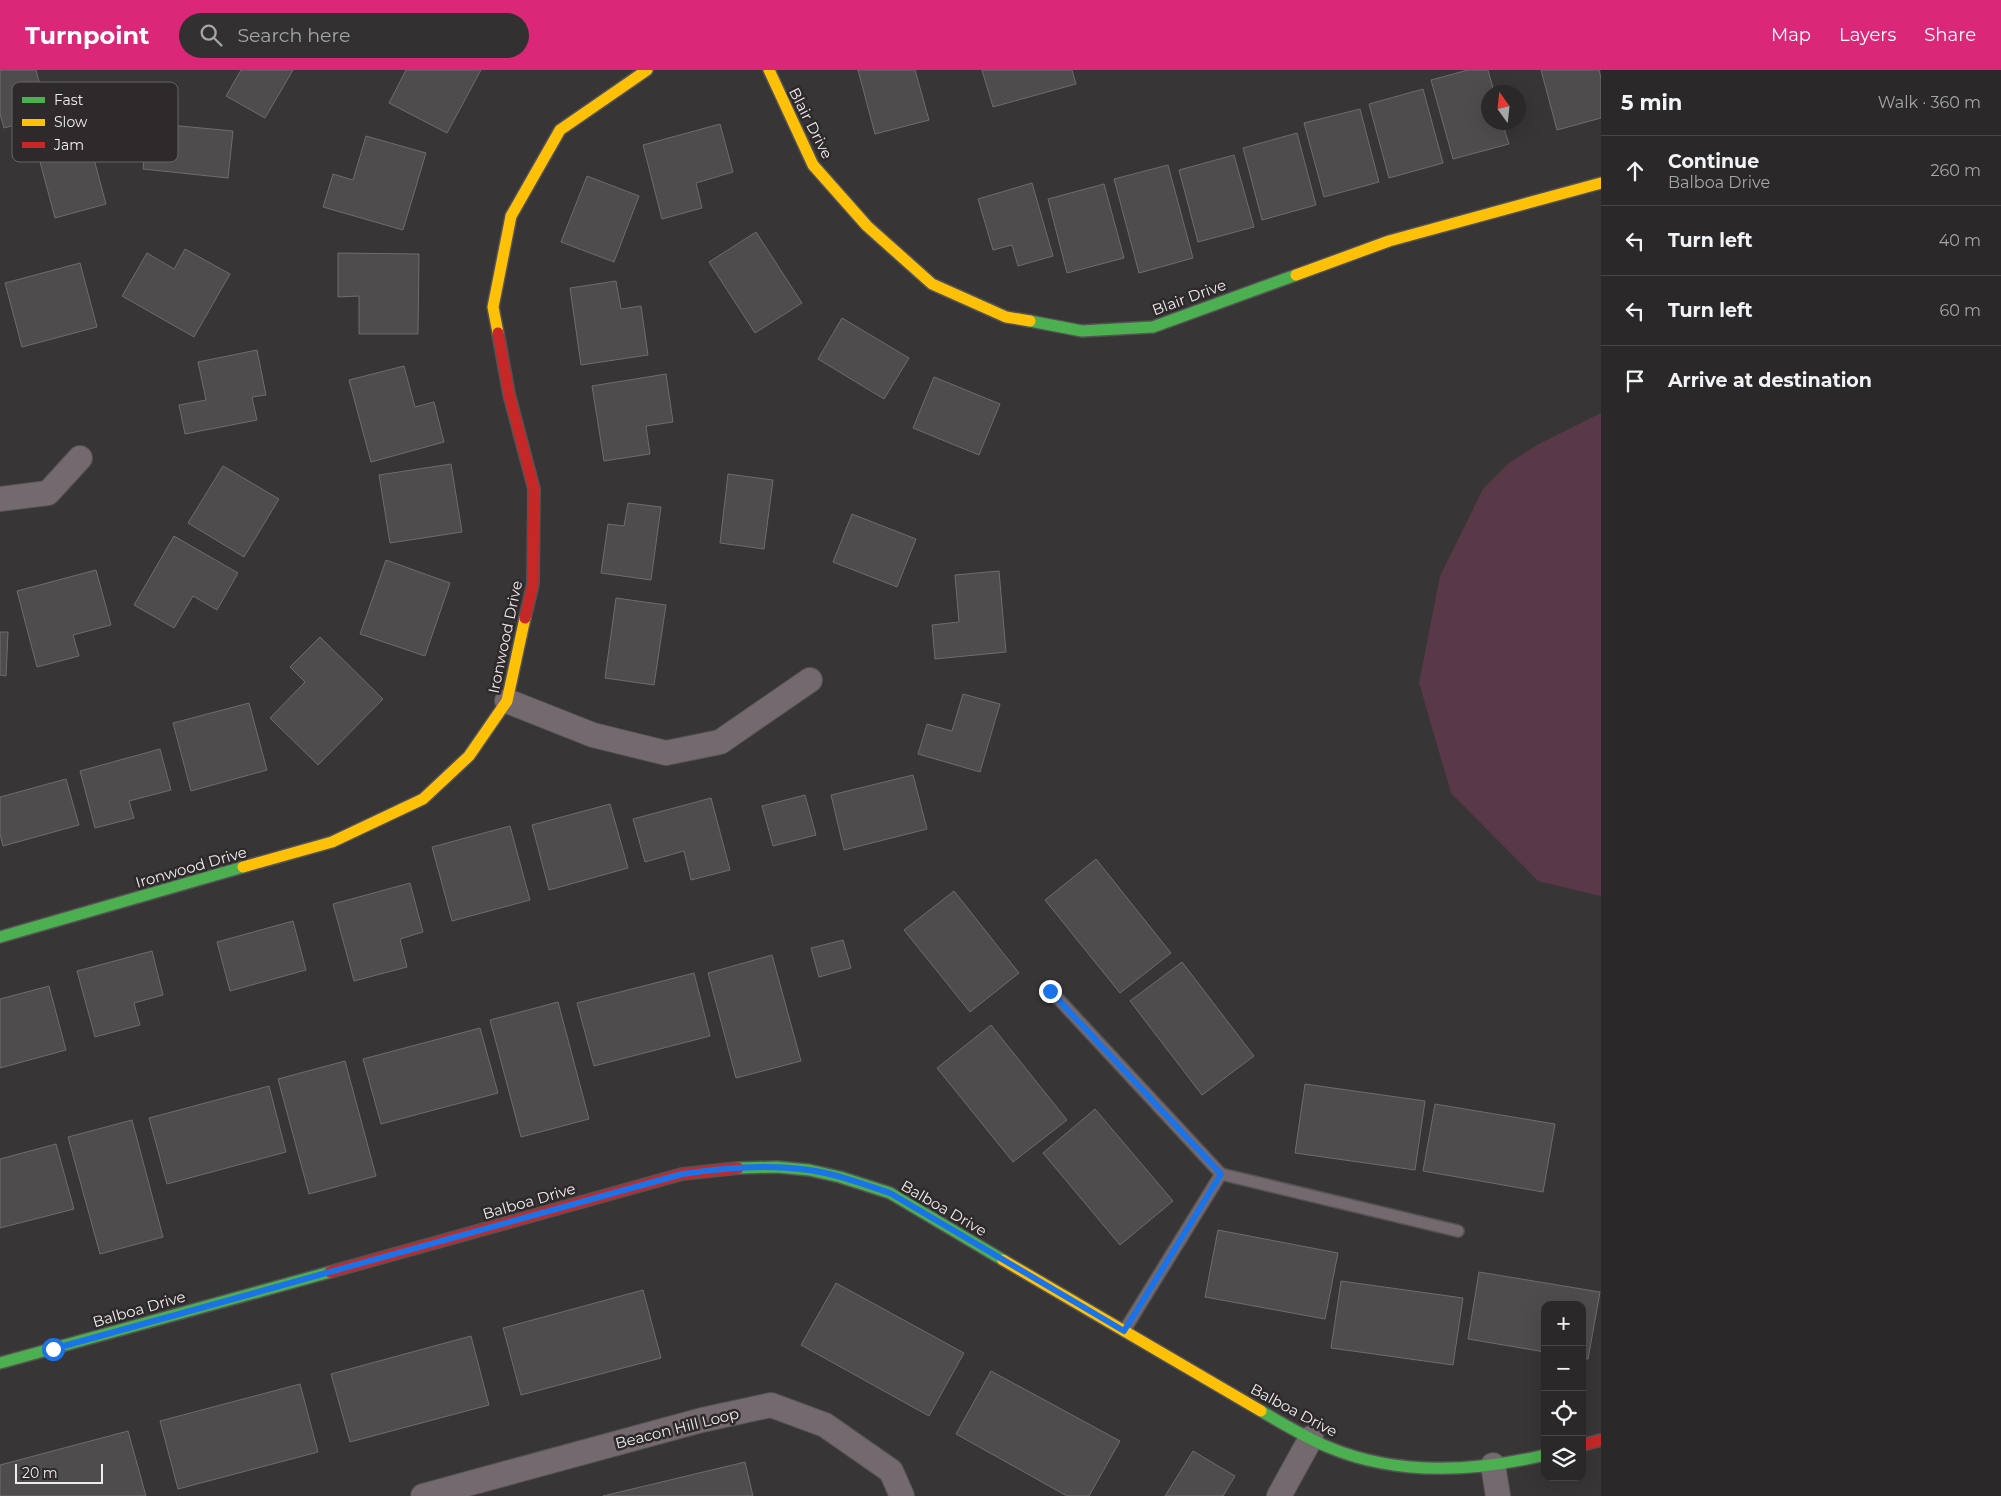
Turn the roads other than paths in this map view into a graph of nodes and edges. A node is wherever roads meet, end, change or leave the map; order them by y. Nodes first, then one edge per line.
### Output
1 (648, 70) edge
2 (769, 70) edge
3 (1601, 183) edge
4 (80, 458) dead end
5 (0, 500) edge
6 (810, 680) dead end
7 (507, 701) junction
8 (0, 937) edge
9 (1050, 991) dead end
10 (1221, 1174) junction
11 (1458, 1231) dead end
12 (1124, 1331) junction
13 (0, 1363) edge
14 (1311, 1438) junction
15 (1601, 1440) edge
16 (1586, 1444) edge
17 (1541, 1456) edge
18 (1493, 1465) junction
19 (423, 1496) edge
20 (902, 1496) edge
21 (1279, 1496) edge
22 (1498, 1496) edge

1 - 7 street, Ironwood Drive
2 - 3 street, Blair Drive
4 - 5 street
6 - 7 street
7 - 8 street, Ironwood Drive
9 - 10 lane
10 - 11 lane
10 - 12 lane
12 - 13 street, Balboa Drive
12 - 14 street, Balboa Drive
14 - 18 street, Balboa Drive
14 - 21 street
15 - 16 street
17 - 18 street, Balboa Drive
18 - 22 street
19 - 20 street, Beacon Hill Loop

